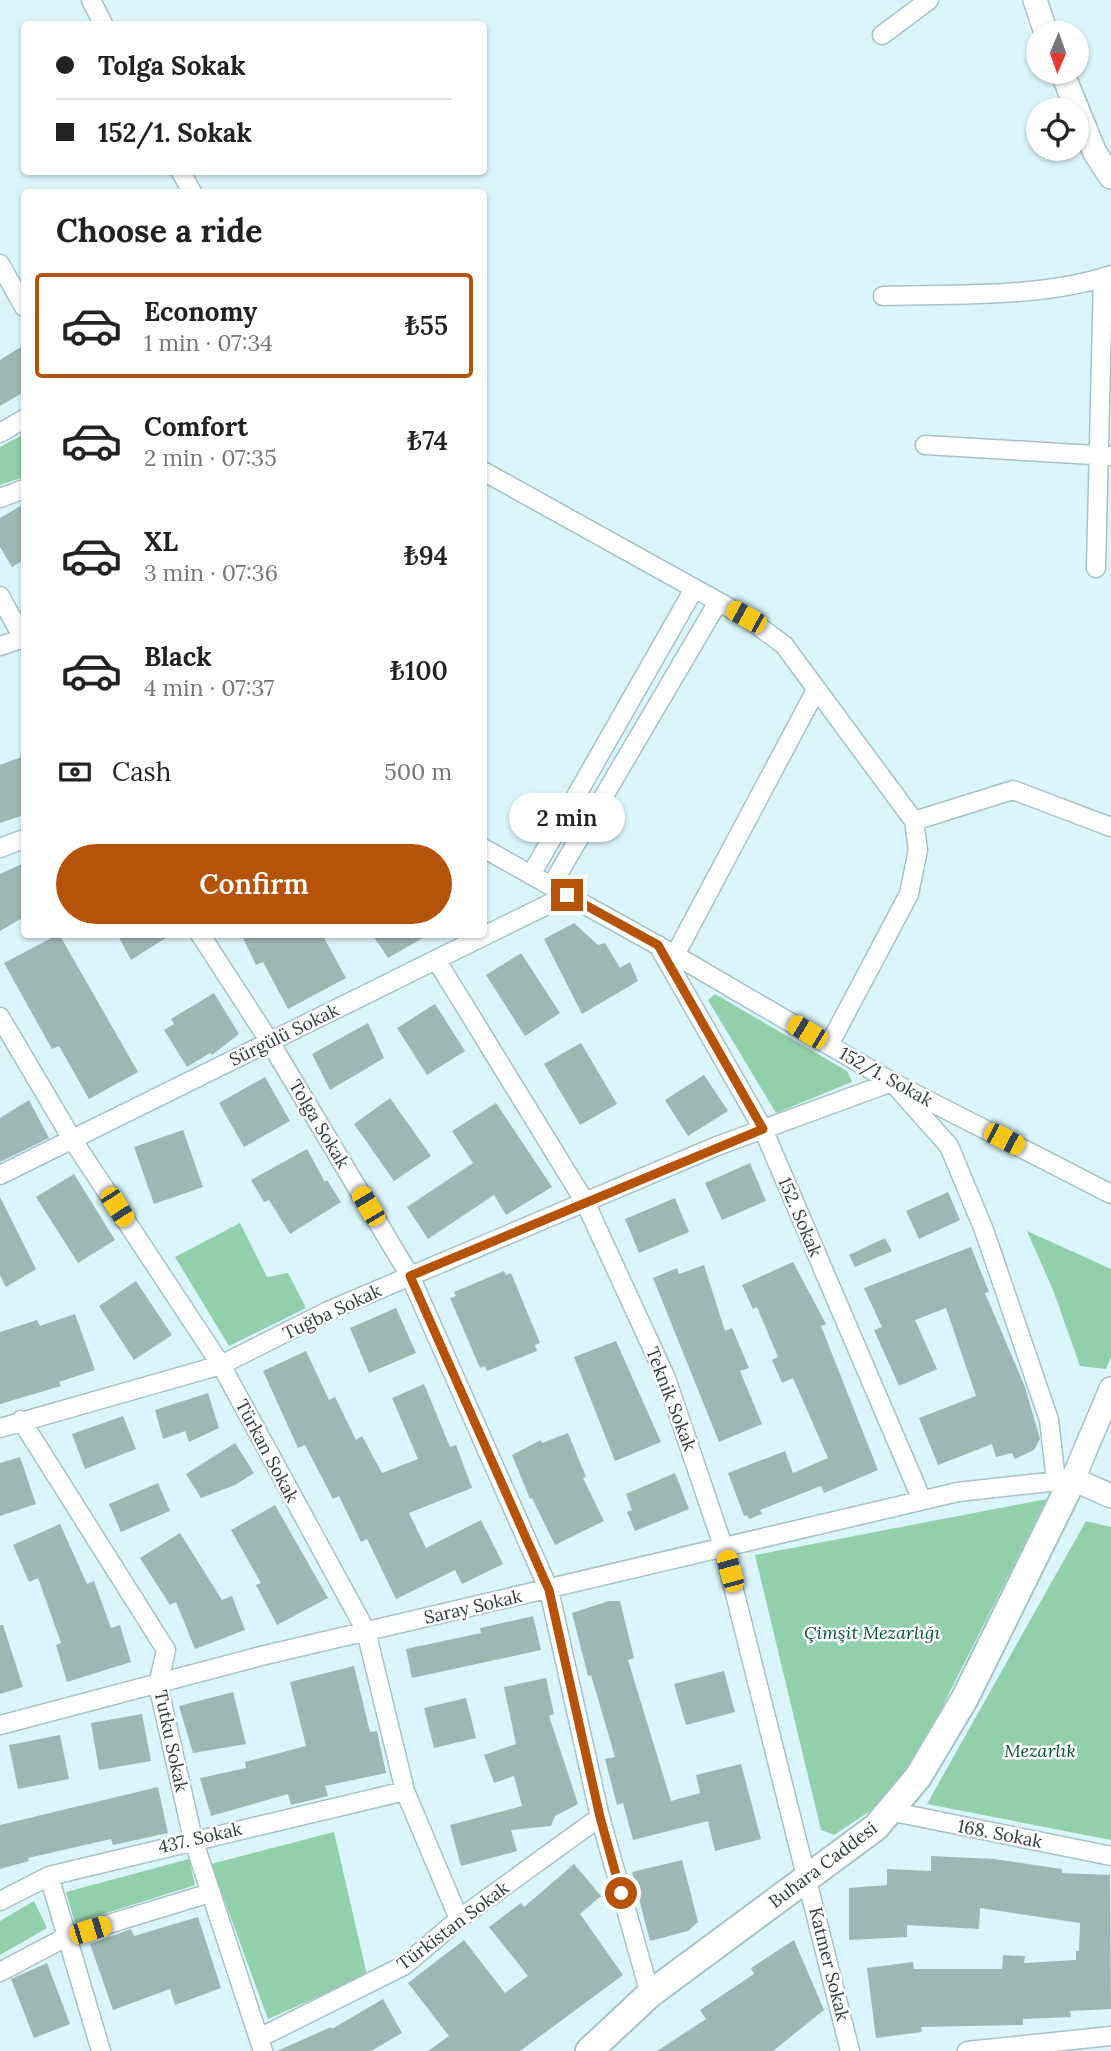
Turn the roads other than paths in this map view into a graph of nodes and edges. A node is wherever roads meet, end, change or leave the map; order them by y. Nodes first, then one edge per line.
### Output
1 (91, 0) edge
2 (929, 0) edge
3 (1035, 0) edge
4 (102, 21) edge
5 (1042, 21) edge
6 (882, 35) dead end
7 (1067, 84) edge
8 (1111, 177) edge
9 (0, 264) edge
10 (1107, 277) edge
11 (884, 296) dead end
12 (21, 302) edge
13 (21, 421) edge
14 (0, 433) edge
15 (925, 445) dead end
16 (1105, 456) edge
17 (487, 473) edge
18 (21, 490) edge
19 (0, 498) edge
20 (1096, 568) dead end
21 (694, 589) junction
22 (0, 596) edge
23 (718, 602) junction
24 (21, 634) edge
25 (21, 640) edge
26 (0, 646) edge
27 (816, 690) junction
28 (914, 821) junction
29 (1111, 827) edge
30 (21, 840) edge
31 (0, 848) edge
32 (487, 851) edge
33 (531, 875) junction
34 (551, 886) junction
35 (567, 895) junction
36 (487, 936) edge
37 (203, 938) edge
38 (482, 938) edge
39 (658, 945) junction
40 (676, 955) junction
41 (437, 961) junction
42 (0, 1017) edge
43 (270, 1042) junction
44 (829, 1045) junction
45 (892, 1082) junction
46 (763, 1129) junction
47 (72, 1139) junction
48 (0, 1175) edge
49 (1111, 1194) edge
50 (585, 1202) junction
51 (410, 1276) junction
52 (221, 1366) junction
53 (1111, 1389) edge
54 (21, 1420) junction
55 (0, 1428) edge
56 (1065, 1480) junction
57 (1111, 1496) edge
58 (922, 1500) junction
59 (723, 1546) junction
60 (549, 1590) junction
61 (366, 1631) junction
62 (158, 1685) junction
63 (0, 1725) edge
64 (405, 1791) junction
65 (889, 1811) junction
66 (600, 1817) junction
67 (193, 1839) junction
68 (1111, 1856) edge
69 (49, 1875) junction
70 (808, 1877) junction
71 (210, 1893) junction
72 (0, 1901) edge
73 (459, 1919) junction
74 (66, 1937) junction
75 (0, 1972) edge
76 (650, 1994) junction
77 (1111, 2036) edge
78 (261, 2044) edge
79 (101, 2051) edge
80 (589, 2051) edge
81 (850, 2051) edge
82 (967, 2051) edge

1 - 4 street
2 - 6 street
3 - 5 street
7 - 8 street
9 - 12 street
10 - 11 street
10 - 16 street
13 - 14 street
15 - 16 street
16 - 20 street
17 - 21 street
18 - 19 street
21 - 23 street
21 - 33 street
22 - 24 street
23 - 27 street
23 - 34 street
25 - 26 street
27 - 28 street
27 - 40 street
28 - 29 street
28 - 44 street
30 - 31 street
32 - 33 street, 152/1. Sokak
33 - 34 street, 152/1. Sokak
34 - 35 street, 152/1. Sokak
35 - 36 street, Sürgülü Sokak
35 - 39 street, 152/1. Sokak
37 - 43 street, Tolga Sokak
38 - 41 street, Sürgülü Sokak
39 - 40 street, 152/1. Sokak
39 - 46 street, 152. Sokak
40 - 44 street, 152/1. Sokak
41 - 43 street, Sürgülü Sokak
41 - 50 street, Teknik Sokak
42 - 47 street, Türkan Sokak
43 - 47 street, Sürgülü Sokak
43 - 51 street, Tolga Sokak
44 - 45 street, 152/1. Sokak
45 - 46 street, Tuğba Sokak
45 - 49 street, 152/1. Sokak
45 - 56 street
46 - 50 street, Tuğba Sokak
46 - 58 street, 152. Sokak
47 - 48 street, Sürgülü Sokak
47 - 52 street, Türkan Sokak
50 - 51 street, Tuğba Sokak
50 - 59 street, Teknik Sokak
51 - 52 street, Tuğba Sokak
51 - 60 street, Tolga Sokak
52 - 54 street, Tuğba Sokak
52 - 61 street, Türkan Sokak
53 - 56 street
54 - 55 street, Tuğba Sokak
54 - 62 street, Tutku Sokak
56 - 57 street
56 - 58 street, Saray Sokak
56 - 65 main road, Buhara Caddesi
58 - 59 street, Saray Sokak
59 - 60 street, Saray Sokak
59 - 70 street, Teknik Sokak
60 - 61 street, Saray Sokak
60 - 66 street, Tolga Sokak
61 - 62 street, Saray Sokak
61 - 64 street, Türkan Sokak
62 - 63 street, Saray Sokak
62 - 67 street, Tutku Sokak
64 - 67 street, 437. Sokak
64 - 73 street, Türkan Sokak
65 - 68 street, 168. Sokak
65 - 70 main road, Buhara Caddesi
66 - 73 street, Türkistan Sokak
66 - 76 street, Tolga Sokak
67 - 69 street, 437. Sokak
67 - 71 street, Tutku Sokak
69 - 72 street, 437. Sokak
69 - 74 street
70 - 76 main road, Buhara Caddesi
70 - 81 street, Katmer Sokak
71 - 74 street
71 - 78 street, Tutku Sokak
73 - 78 street, Türkistan Sokak
74 - 75 street
74 - 79 street
76 - 80 main road, Buhara Caddesi
77 - 82 street

